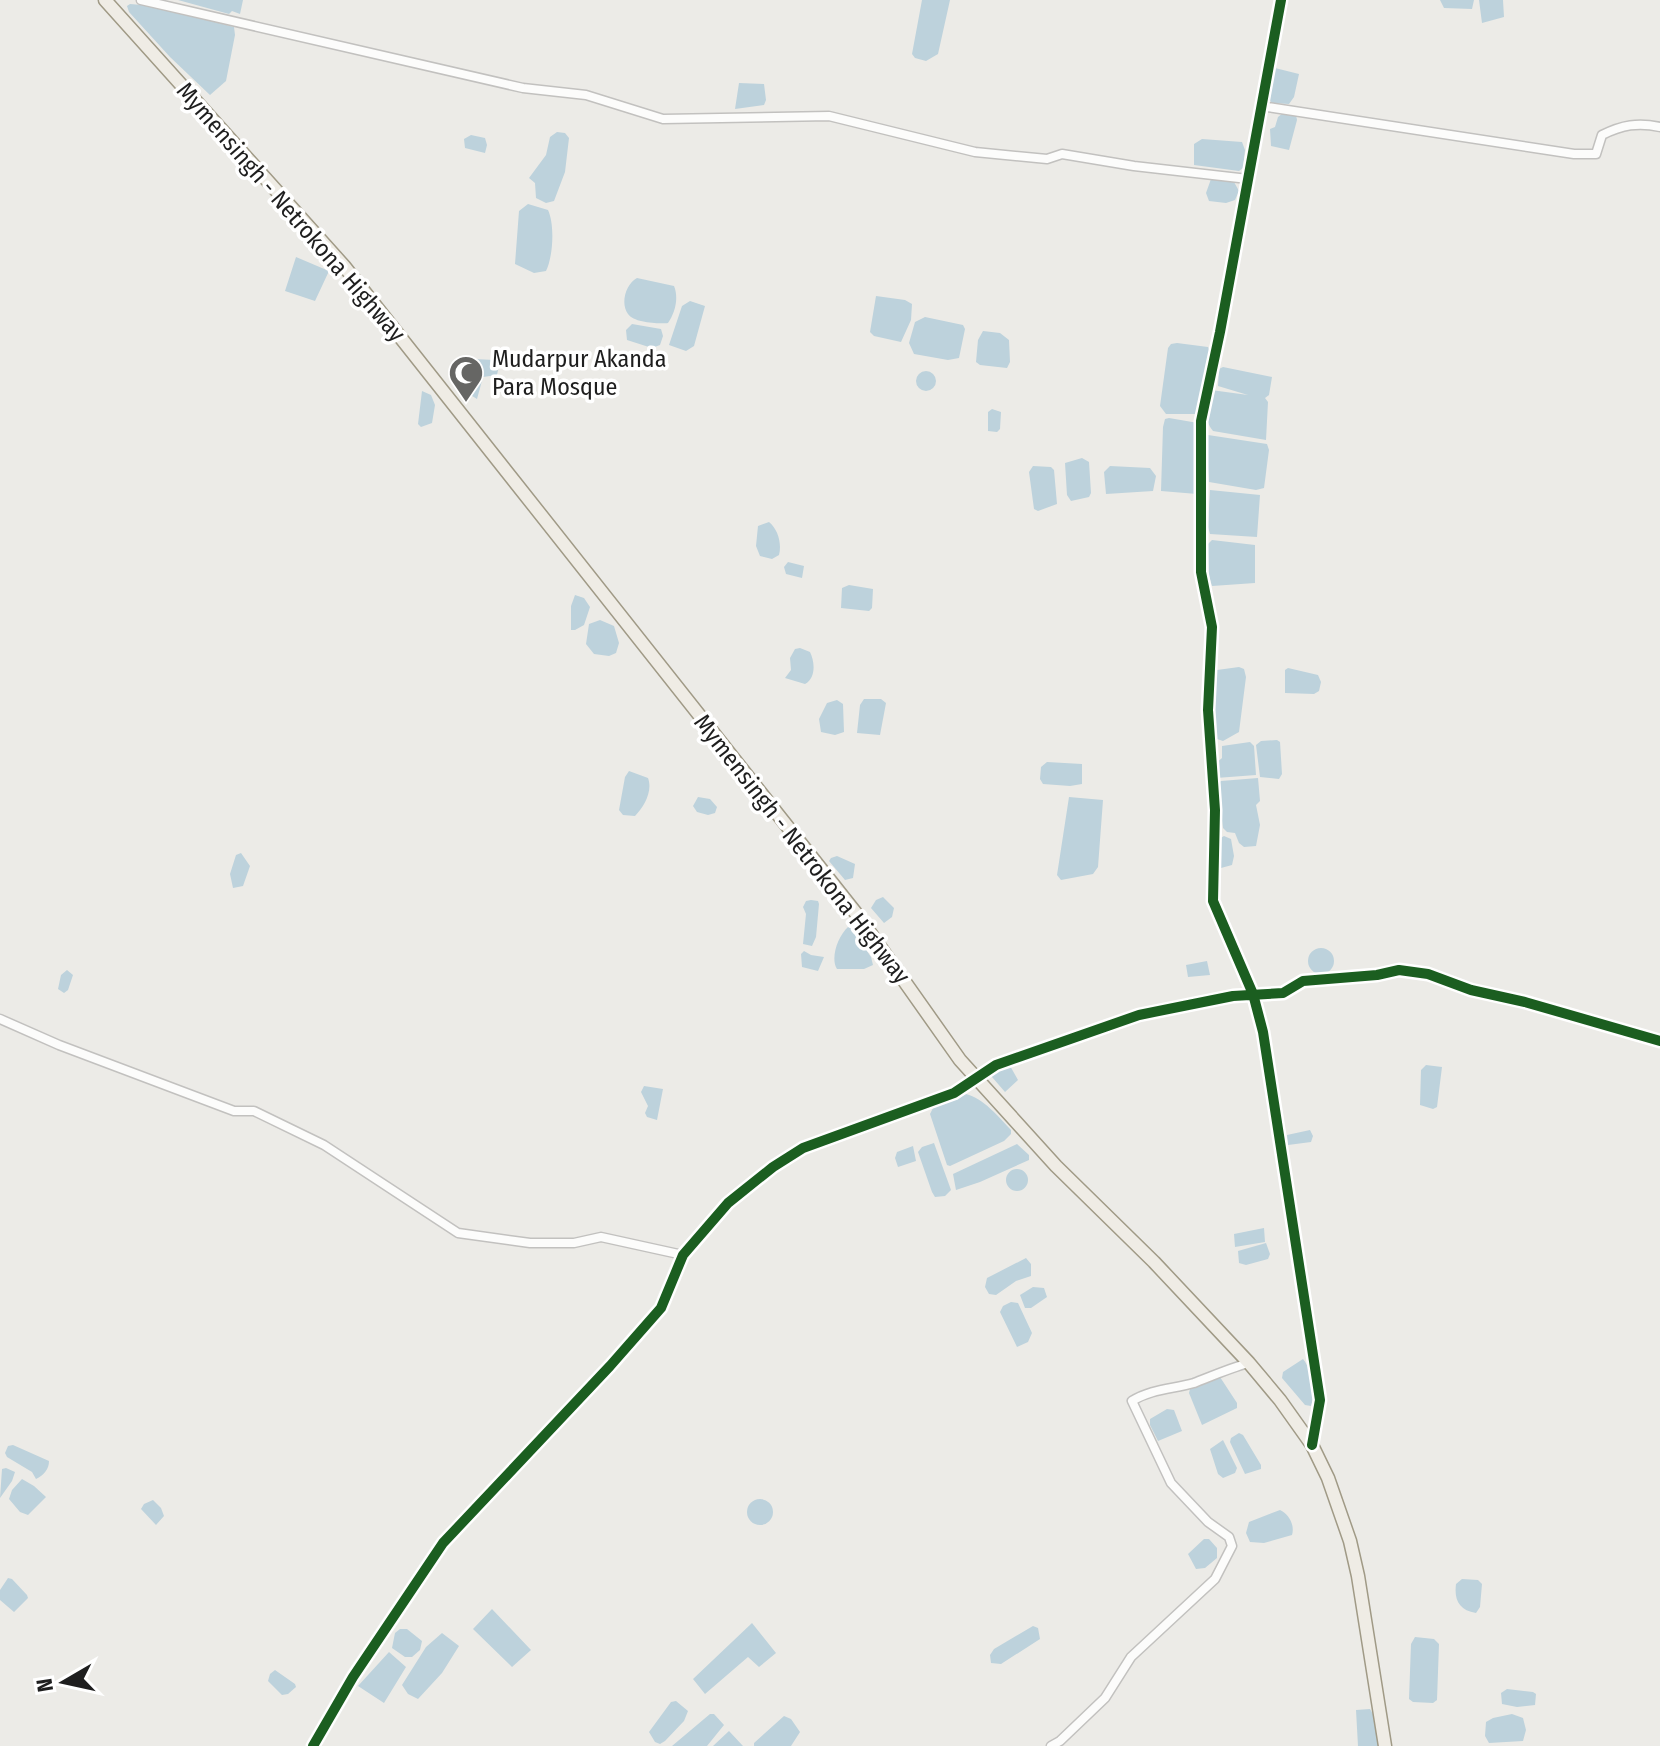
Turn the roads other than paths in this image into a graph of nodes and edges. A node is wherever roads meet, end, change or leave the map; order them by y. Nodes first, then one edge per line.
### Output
1 (105, 0) edge
2 (141, 0) edge
3 (1281, 0) edge
4 (1261, 106) junction
5 (1660, 127) edge
6 (1248, 179) junction
7 (1253, 994) junction
8 (0, 1019) edge
9 (1660, 1041) edge
10 (976, 1078) junction
11 (683, 1255) junction
12 (1249, 1363) junction
13 (1312, 1445) junction
14 (313, 1746) edge
15 (1051, 1746) edge
16 (1385, 1746) edge

1 - 10 main road, Mymensingh - Netrokona Highway
2 - 6 street
3 - 4 street
4 - 5 street
4 - 6 street
6 - 7 street
7 - 9 street
7 - 10 street
7 - 13 street
8 - 11 street
10 - 11 street
10 - 12 main road, Mymensingh - Netrokona Highway
11 - 14 street
12 - 13 main road, Mymensingh - Netrokona Highway
12 - 15 street
13 - 16 main road, Mymensingh - Netrokona Highway

